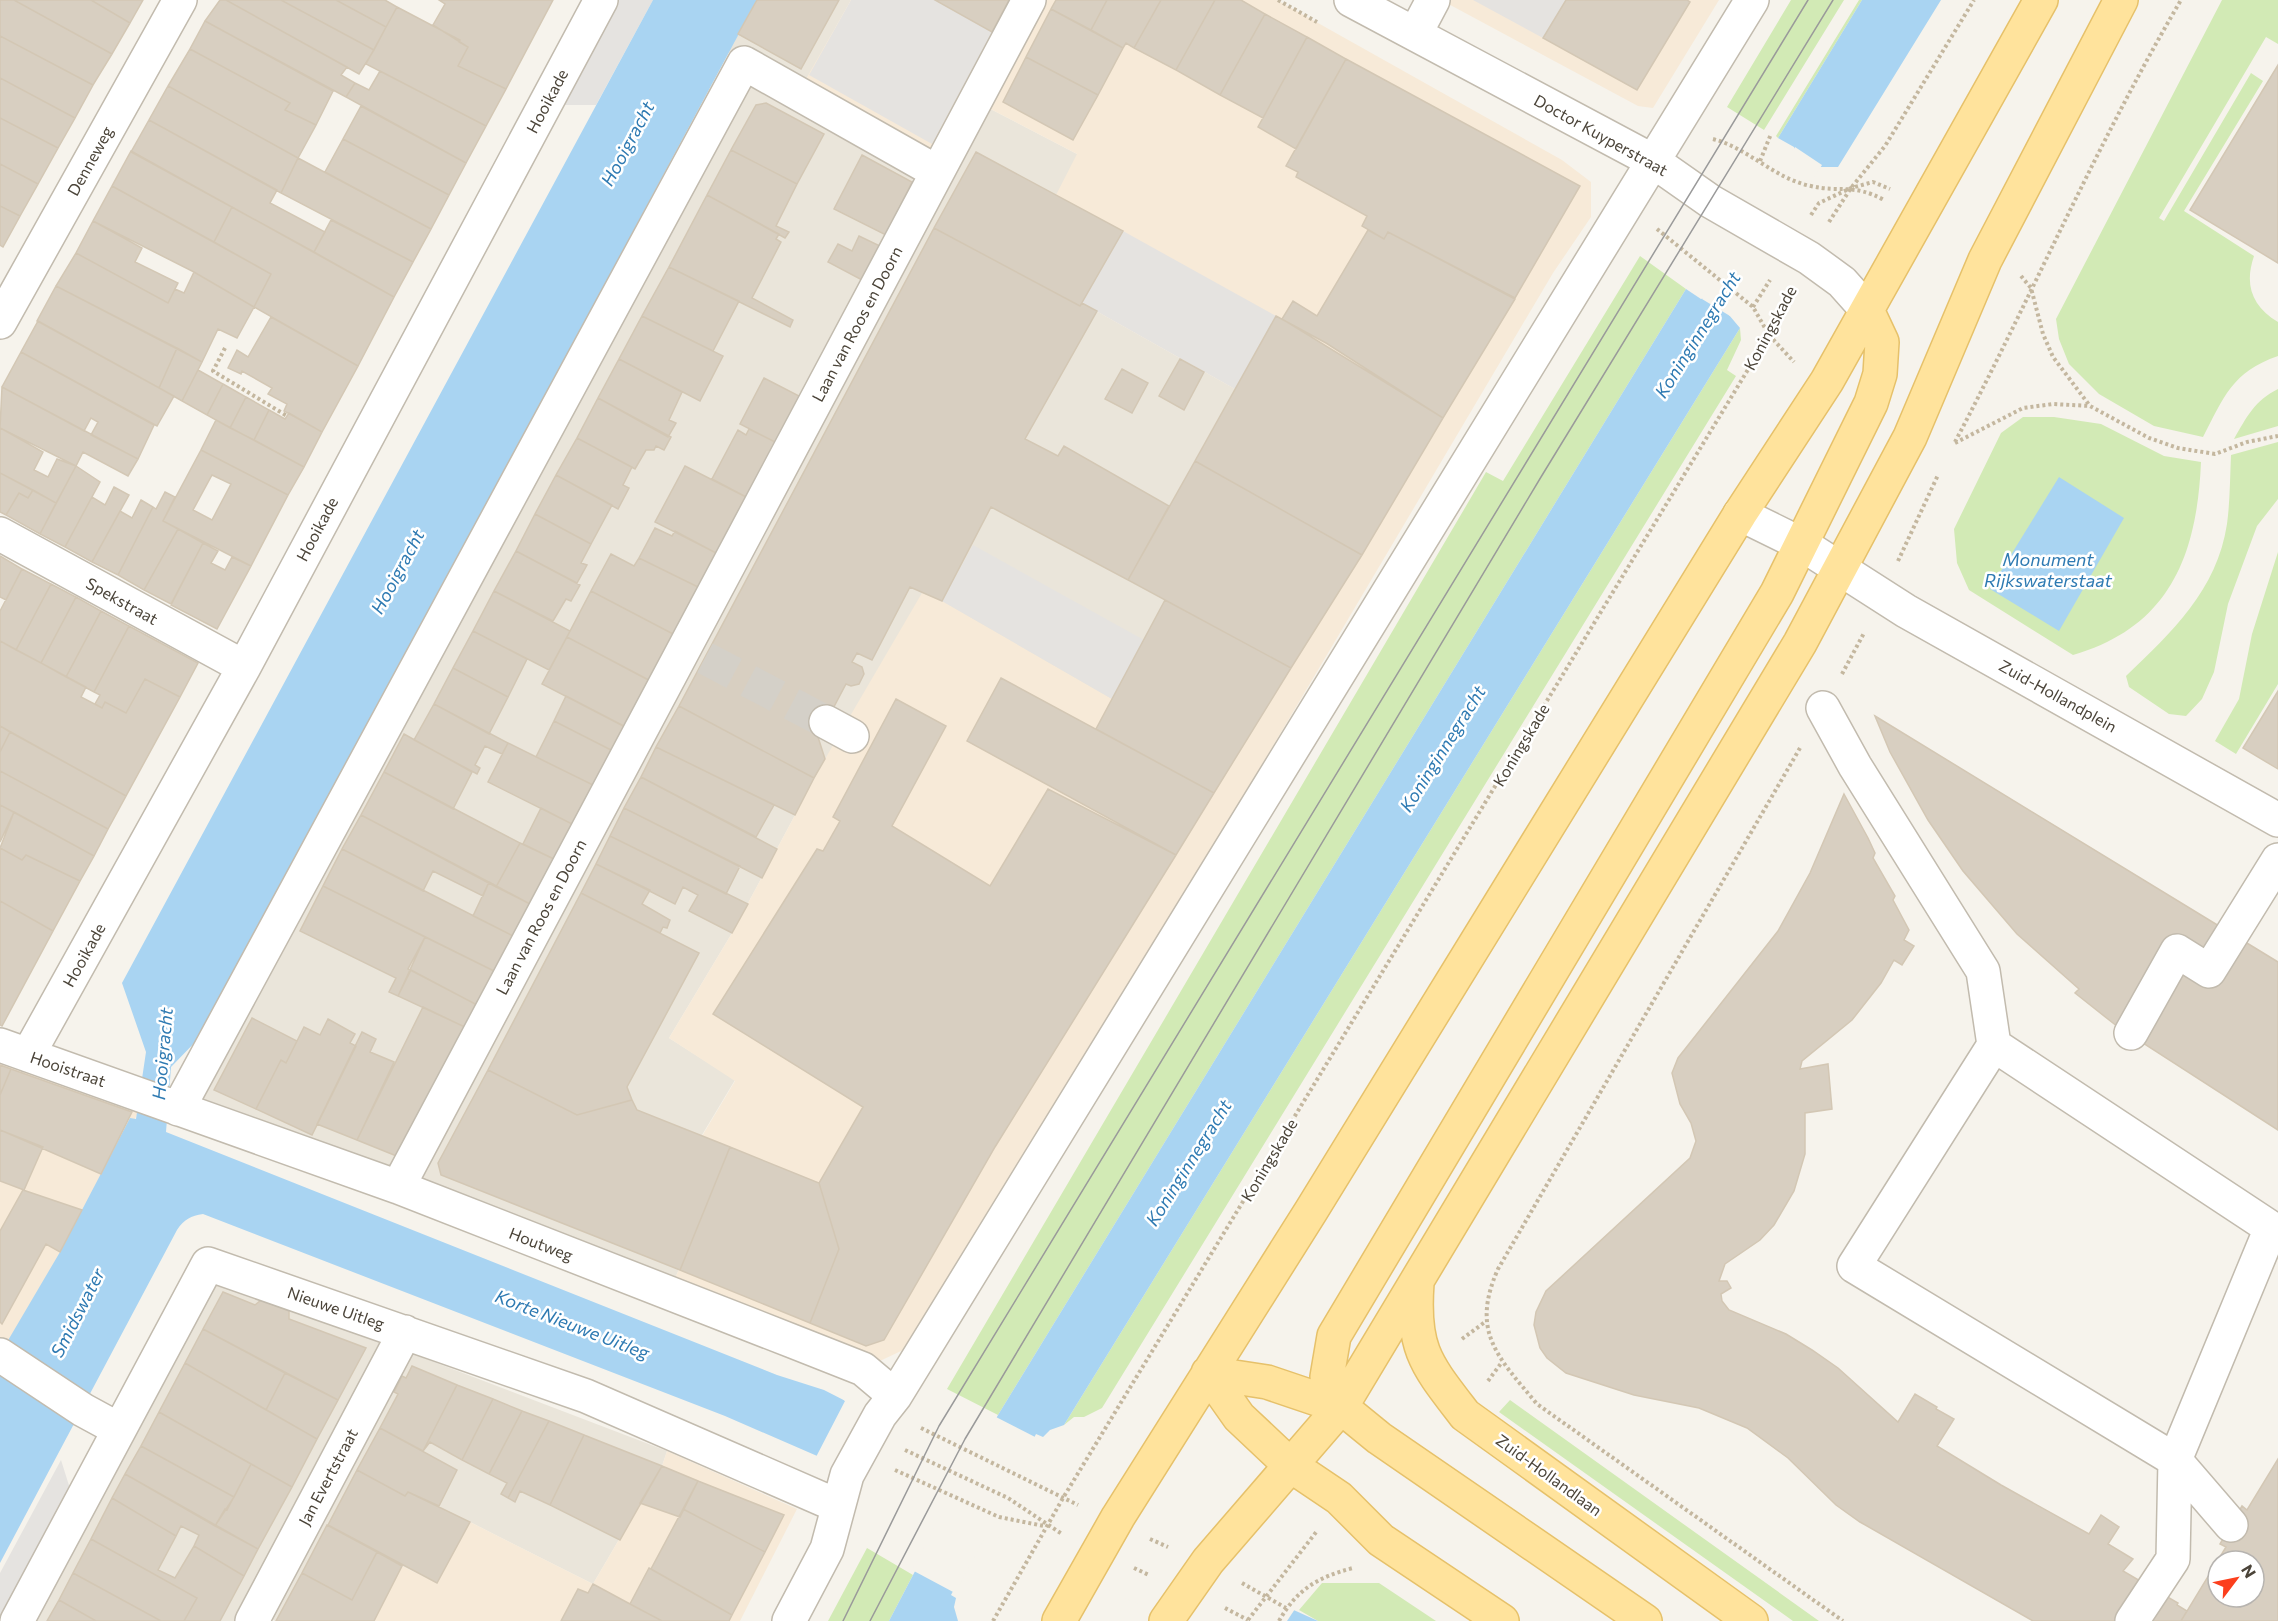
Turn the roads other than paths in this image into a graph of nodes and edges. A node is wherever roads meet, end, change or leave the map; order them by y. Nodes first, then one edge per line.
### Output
1 (180, 0) edge
2 (601, 0) edge
3 (1029, 0) edge
4 (1433, 0) edge
5 (1752, 0) edge
6 (2041, 0) edge
7 (2121, 0) edge
8 (1356, 1) edge
9 (1415, 34) junction
10 (1653, 161) junction
11 (937, 172) junction
12 (1867, 310) junction
13 (0, 322) edge
14 (1740, 514) junction
15 (0, 534) edge
16 (1803, 545) junction
17 (1842, 568) junction
18 (243, 668) junction
19 (1822, 708) road end
20 (2278, 820) edge
21 (2278, 860) edge
22 (2131, 1033) dead end
23 (1994, 1045) junction
24 (14, 1050) edge
25 (176, 1108) junction
26 (398, 1188) junction
27 (1417, 1283) junction
28 (405, 1332) junction
29 (0, 1355) edge
30 (1208, 1373) junction
31 (1341, 1407) junction
32 (118, 1430) junction
33 (870, 1434) junction
34 (2175, 1460) junction
35 (1290, 1465) junction
36 (838, 1506) junction
37 (2231, 1525) dead end
38 (1065, 1610) edge
39 (17, 1621) edge
40 (252, 1621) edge
41 (789, 1621) edge
42 (1166, 1621) edge
43 (1502, 1621) edge
44 (1645, 1621) edge
45 (1751, 1621) edge
46 (2132, 1621) edge

1 - 13 street, Denneweg
2 - 18 street, Hooikade
3 - 11 street, Laan van Roos en Doorn
4 - 9 street
5 - 10 street
6 - 12 main road
7 - 17 main road
8 - 9 street, Doctor Kuyperstraat
9 - 10 street, Doctor Kuyperstraat
10 - 12 street, Doctor Kuyperstraat
10 - 33 street
11 - 25 street
11 - 26 street, Laan van Roos en Doorn
12 - 14 main road
12 - 16 main road
14 - 16 street
14 - 30 main road
15 - 18 street, Spekstraat
16 - 17 street
16 - 31 main road
17 - 20 street, Zuid-Hollandplein
17 - 27 main road
18 - 24 street, Hooikade
19 - 23 street
21 - 22 street
23 - 34 street
23 - 34 street
24 - 25 street, Hooistraat
25 - 26 street, Houtweg
26 - 33 street, Houtweg
27 - 31 main road
27 - 45 main road, Zuid-Hollandlaan
28 - 32 street, Nieuwe Uitleg
28 - 36 street, Nieuwe Uitleg
28 - 40 street, Jan Evertstraat
29 - 32 street
30 - 31 main road
30 - 35 main road
30 - 38 main road
31 - 35 main road
31 - 44 main road
32 - 39 street, Nieuwe Uitleg
33 - 36 street
34 - 37 street
34 - 46 street
35 - 42 main road
35 - 43 main road
36 - 41 street

